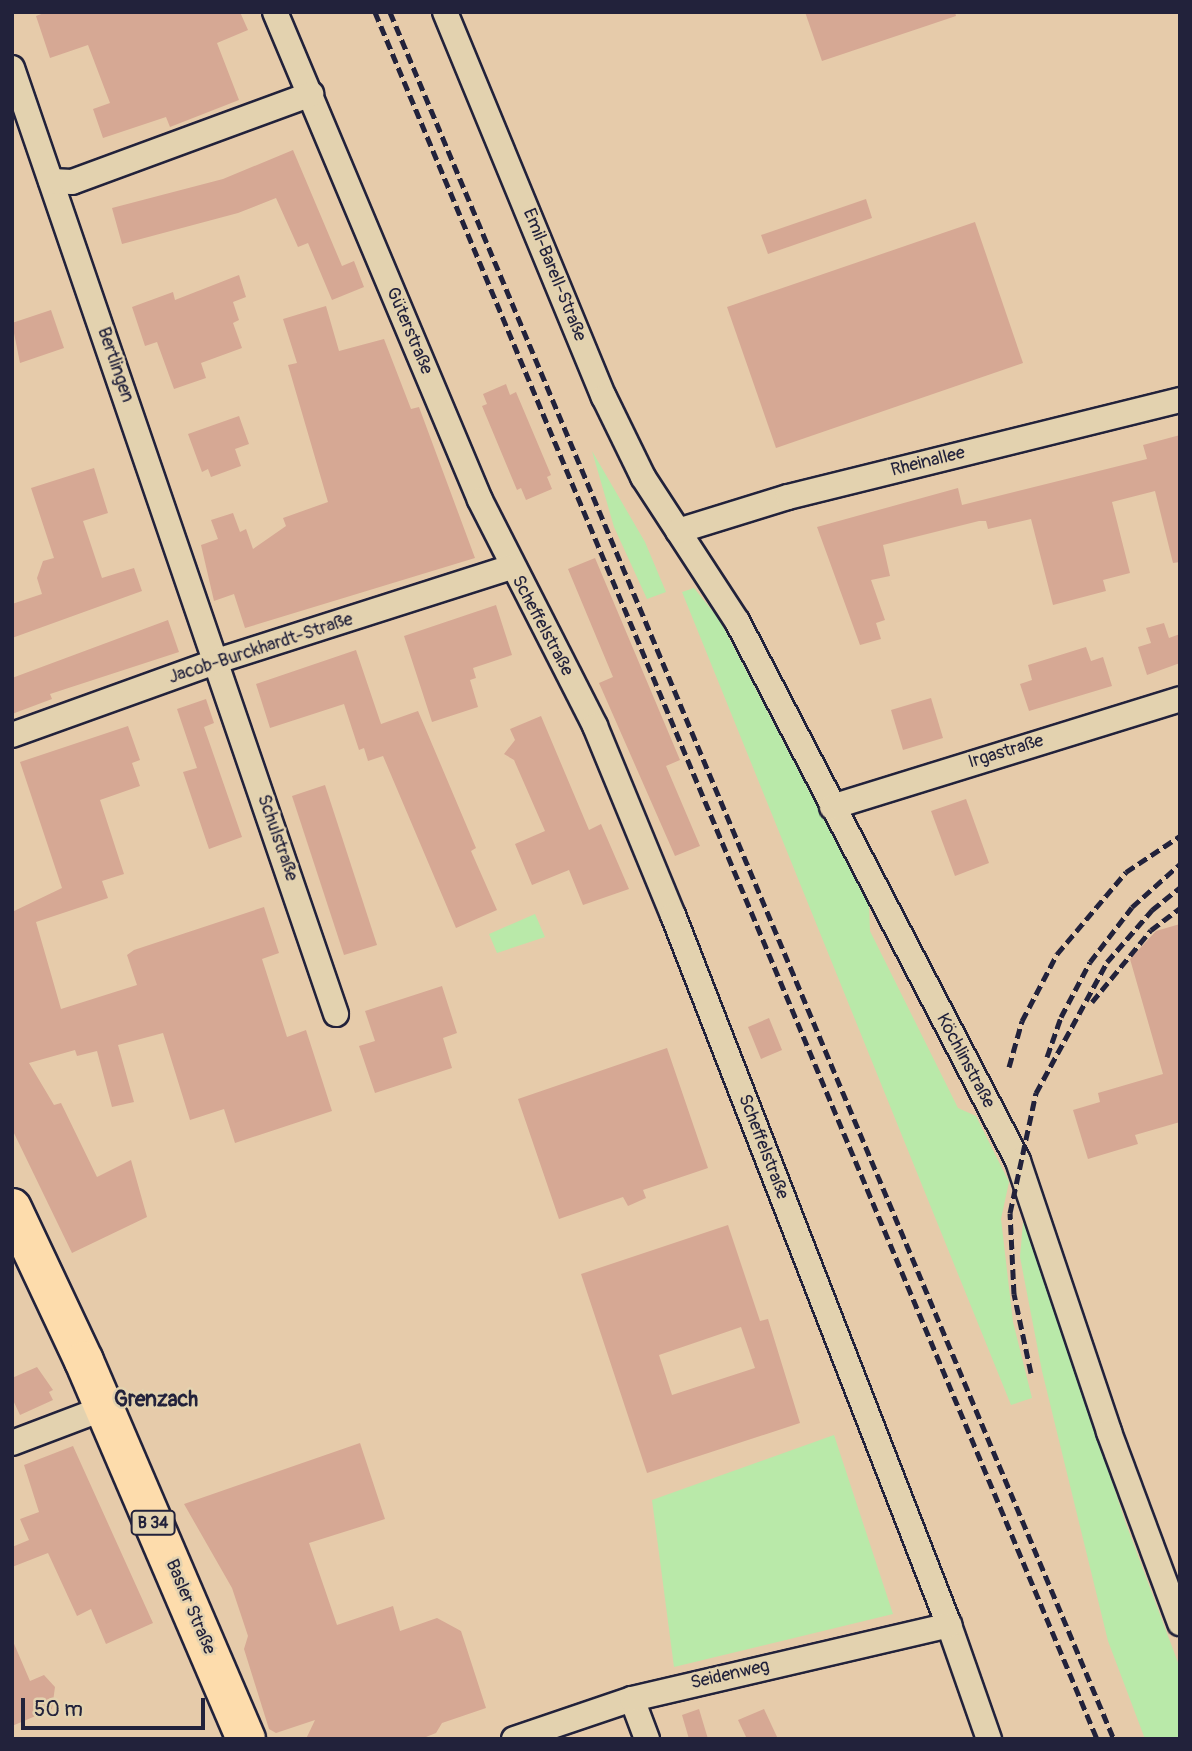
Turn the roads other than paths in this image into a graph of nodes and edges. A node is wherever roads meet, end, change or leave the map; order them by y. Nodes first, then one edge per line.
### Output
1 (275, 12) edge
2 (445, 12) edge
3 (12, 68) edge
4 (311, 94) junction
5 (51, 181) junction
6 (1180, 400) edge
7 (677, 531) junction
8 (511, 567) junction
9 (217, 661) junction
10 (1180, 699) edge
11 (12, 735) edge
12 (832, 807) junction
13 (336, 1014) dead end
14 (12, 1208) edge
15 (104, 1408) junction
16 (12, 1443) edge
17 (1180, 1623) edge
18 (949, 1626) junction
19 (632, 1699) junction
20 (246, 1739) edge
21 (514, 1739) edge
22 (647, 1739) edge
23 (989, 1739) edge

1 - 4 street, Güterstraße
2 - 7 street, Emil-Barell-Straße
3 - 5 street, Bertlingen
4 - 5 street
4 - 8 street, Güterstraße
5 - 9 street, Bertlingen
6 - 7 street, Rheinallee
7 - 12 street, Köchlinstraße
8 - 9 street, Jacob-Burckhardt-Straße
8 - 18 street, Scheffelstraße
9 - 11 street, Jacob-Burckhardt-Straße
9 - 13 street, Schulstraße
10 - 12 street, Irgastraße
12 - 17 street, Köchlinstraße
14 - 15 main road, Basler Straße / B 34
15 - 16 street
15 - 20 main road, Basler Straße / B 34
18 - 19 street, Seidenweg
18 - 23 street, Scheffelstraße
19 - 21 street, Seidenweg
19 - 22 street

